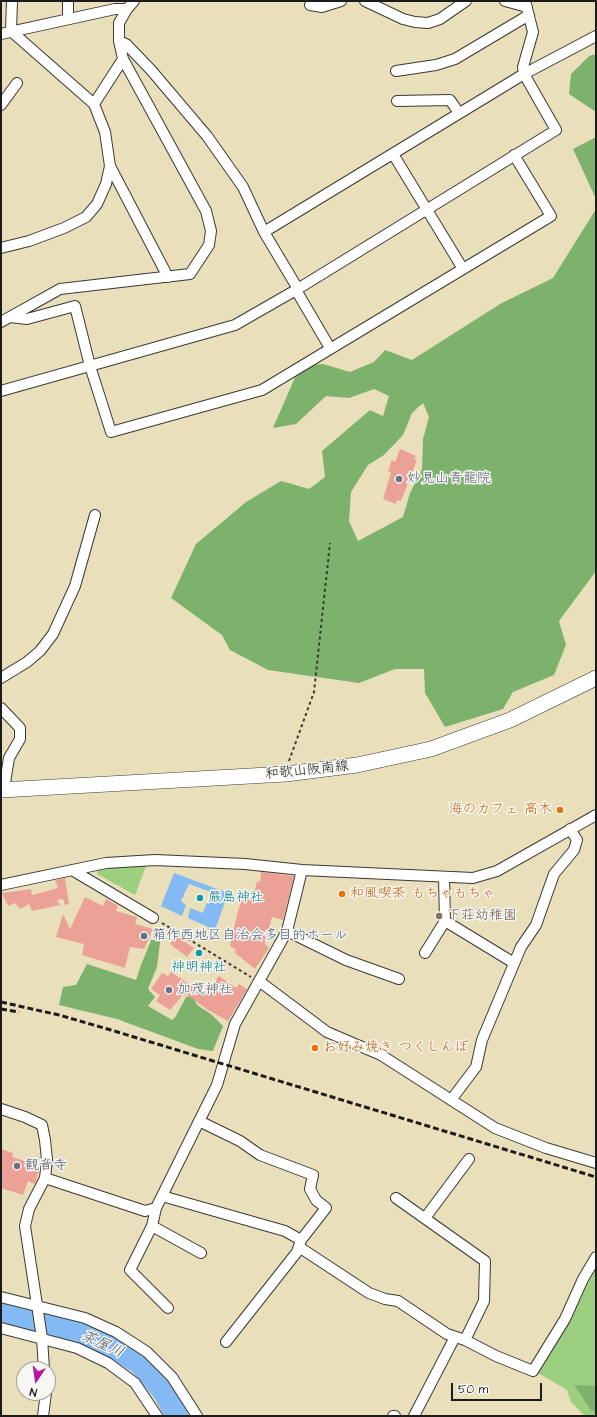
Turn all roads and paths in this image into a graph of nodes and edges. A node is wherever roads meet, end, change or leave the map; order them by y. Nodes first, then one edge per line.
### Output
1 (12, 1) edge
2 (68, 1) edge
3 (341, 1) edge
4 (365, 1) edge
5 (466, 1) edge
6 (505, 1) edge
7 (130, 5) edge
8 (310, 5) dead end
9 (527, 8) edge
10 (68, 19) junction
11 (11, 31) junction
12 (1, 34) edge
13 (596, 36) edge
14 (119, 40) junction
15 (123, 58) junction
16 (396, 71) dead end
17 (524, 74) junction
18 (17, 83) dead end
19 (397, 101) dead end
20 (94, 104) junction
21 (1, 105) edge
22 (460, 113) junction
23 (393, 154) junction
24 (514, 155) junction
25 (110, 166) junction
26 (426, 209) junction
27 (264, 232) junction
28 (1, 248) edge
29 (463, 268) junction
30 (168, 277) junction
31 (297, 290) junction
32 (5, 319) edge
33 (330, 348) junction
34 (90, 366) junction
35 (1, 392) edge
36 (95, 515) dead end
37 (330, 542) dead end
38 (1, 678) edge
39 (596, 678) edge
40 (1, 708) edge
41 (291, 757) dead end
42 (3, 790) edge
43 (596, 815) edge
44 (570, 829) junction
45 (72, 870) junction
46 (302, 870) junction
47 (444, 877) junction
48 (1, 885) edge
49 (153, 918) joint
50 (445, 921) junction
51 (287, 931) junction
52 (425, 953) dead end
53 (514, 963) junction
54 (398, 979) dead end
55 (259, 981) junction
56 (451, 1100) junction
57 (1, 1109) edge
58 (199, 1121) junction
59 (469, 1159) dead end
60 (596, 1163) edge
61 (45, 1178) junction
62 (162, 1196) junction
63 (396, 1198) dead end
64 (156, 1208) junction
65 (425, 1218) junction
66 (152, 1226) junction
67 (300, 1244) junction
68 (201, 1253) dead end
69 (596, 1257) edge
70 (1, 1297) edge
71 (36, 1307) junction
72 (168, 1308) dead end
73 (1, 1328) edge
74 (42, 1335) junction
75 (455, 1337) junction
76 (466, 1340) junction
77 (226, 1342) dead end
78 (44, 1361) edge
79 (45, 1401) edge
80 (43, 1416) edge
81 (157, 1416) edge
82 (197, 1416) edge
83 (414, 1416) edge

1 - 11 street
2 - 10 street
3 - 8 street
4 - 5 street
6 - 9 street
7 - 10 street
7 - 14 street
9 - 16 street
9 - 17 street
10 - 11 street
11 - 12 street
11 - 20 street
13 - 17 street
14 - 15 street
14 - 27 street
15 - 20 street
15 - 30 street
17 - 22 street
17 - 24 street
18 - 21 street
19 - 22 street
20 - 25 street
22 - 23 street
23 - 26 street
23 - 27 street
24 - 26 street
24 - 29 street
25 - 28 street
25 - 30 street
26 - 29 street
26 - 31 street
27 - 31 street
29 - 33 street
30 - 32 street
31 - 33 street
31 - 34 street
32 - 34 street
33 - 34 street
34 - 35 street
36 - 38 street
37 - 41 path
39 - 42 main road, 和歌山阪南線
40 - 42 street
43 - 44 street
44 - 47 street
44 - 53 street
45 - 46 street
45 - 48 street
45 - 49 street
46 - 47 street
46 - 51 street
47 - 50 street
49 - 55 path
50 - 52 street
50 - 53 street
51 - 54 street
51 - 55 street
53 - 56 street
55 - 56 street
55 - 58 street
56 - 60 street
57 - 61 street
58 - 62 street
58 - 67 street
59 - 65 street
61 - 64 street
61 - 71 street
62 - 64 street
62 - 67 street
63 - 65 street
64 - 66 street
65 - 76 street
66 - 68 street
66 - 72 street
67 - 75 street
67 - 77 street
69 - 76 street
70 - 71 street
71 - 74 street
71 - 82 street
73 - 74 street
74 - 78 street
74 - 81 street
75 - 76 street
75 - 83 street
79 - 80 street

